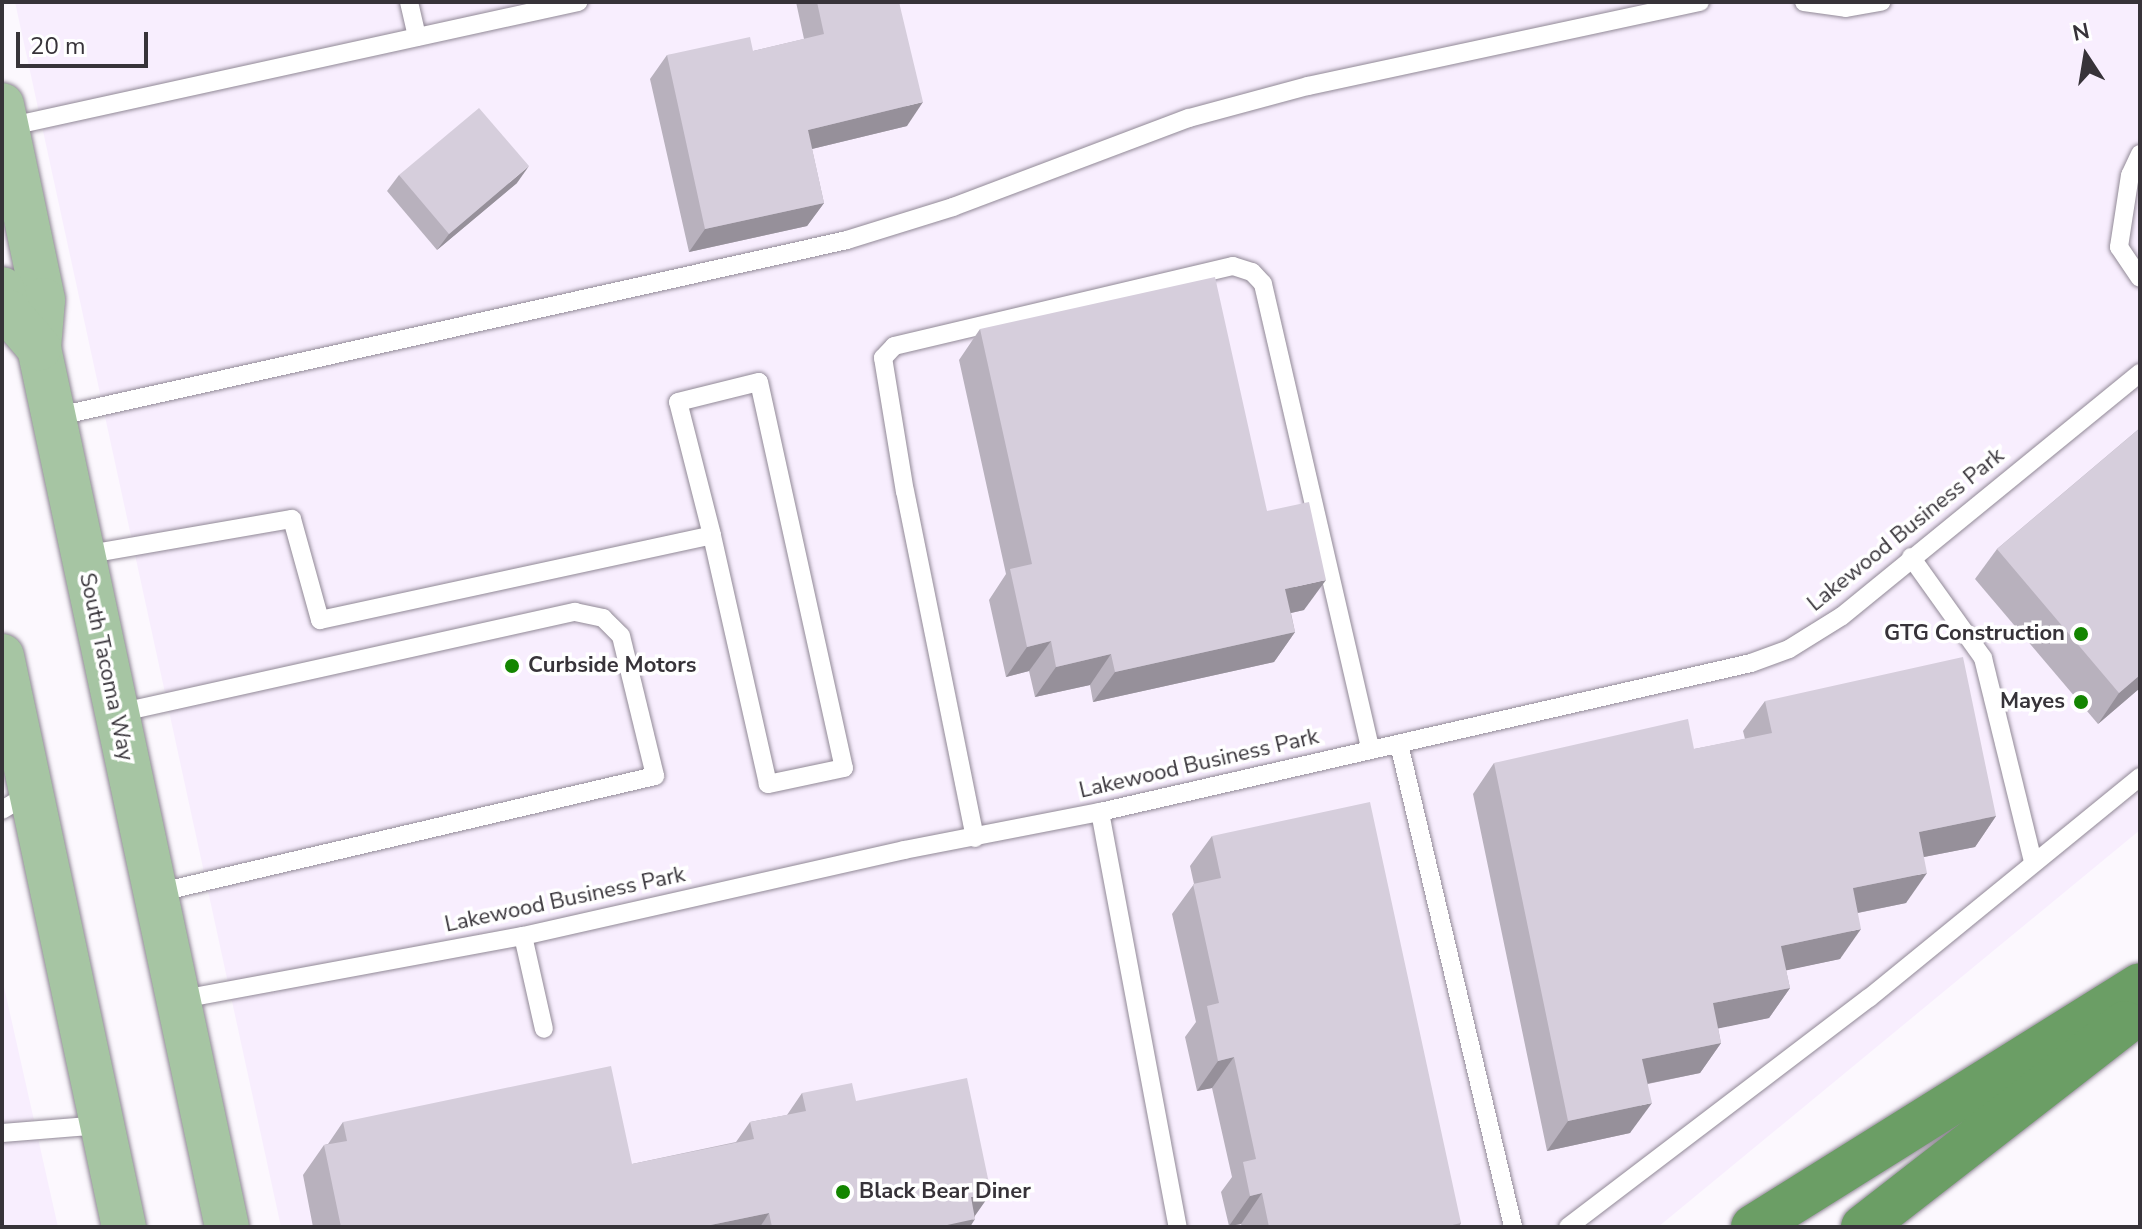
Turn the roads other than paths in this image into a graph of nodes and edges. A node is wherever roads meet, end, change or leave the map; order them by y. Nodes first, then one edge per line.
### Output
1 (409, 2) edge
2 (578, 2) edge
3 (1700, 2) edge
4 (1804, 2) edge
5 (1881, 2) edge
6 (417, 37) junction
7 (4, 116) edge
8 (2140, 154) edge
9 (2140, 278) edge
10 (2, 289) edge
11 (39, 348) junction
12 (2140, 373) edge
13 (54, 417) junction
14 (712, 535) junction
15 (83, 555) junction
16 (1911, 557) junction
17 (2, 656) edge
18 (116, 713) junction
19 (1399, 744) junction
20 (1371, 750) junction
21 (2140, 777) edge
22 (17, 801) edge
23 (1100, 812) junction
24 (975, 838) junction
25 (2033, 861) junction
26 (154, 893) junction
27 (523, 936) junction
28 (2140, 985) edge
29 (177, 1000) junction
30 (2140, 1011) edge
31 (544, 1029) dead end
32 (102, 1125) junction
33 (2, 1133) edge
34 (124, 1227) edge
35 (227, 1227) edge
36 (1178, 1227) edge
37 (1513, 1227) edge
38 (1568, 1227) edge
39 (1753, 1227) edge
40 (1863, 1227) edge

1 - 6 lane
2 - 6 lane
3 - 13 lane
4 - 5 lane
6 - 7 lane
7 - 11 main road, South Tacoma Way
8 - 9 lane
10 - 11 main road
11 - 13 main road, South Tacoma Way
12 - 16 lane, Lakewood Business Park
13 - 15 main road, South Tacoma Way
14 - 14 lane
14 - 15 lane
15 - 18 main road, South Tacoma Way
16 - 19 lane, Lakewood Business Park
16 - 25 lane
17 - 22 main road
18 - 26 main road, South Tacoma Way
18 - 26 lane
19 - 20 lane, Lakewood Business Park
19 - 37 lane
20 - 23 lane, Lakewood Business Park
20 - 24 lane
21 - 25 lane
22 - 32 main road
23 - 24 lane, Lakewood Business Park
23 - 36 lane
24 - 27 lane, Lakewood Business Park
25 - 38 lane
26 - 29 main road, South Tacoma Way
27 - 29 lane, Lakewood Business Park
27 - 31 lane
28 - 39 highway
29 - 35 main road, South Tacoma Way
30 - 40 highway
32 - 33 lane
32 - 34 main road

